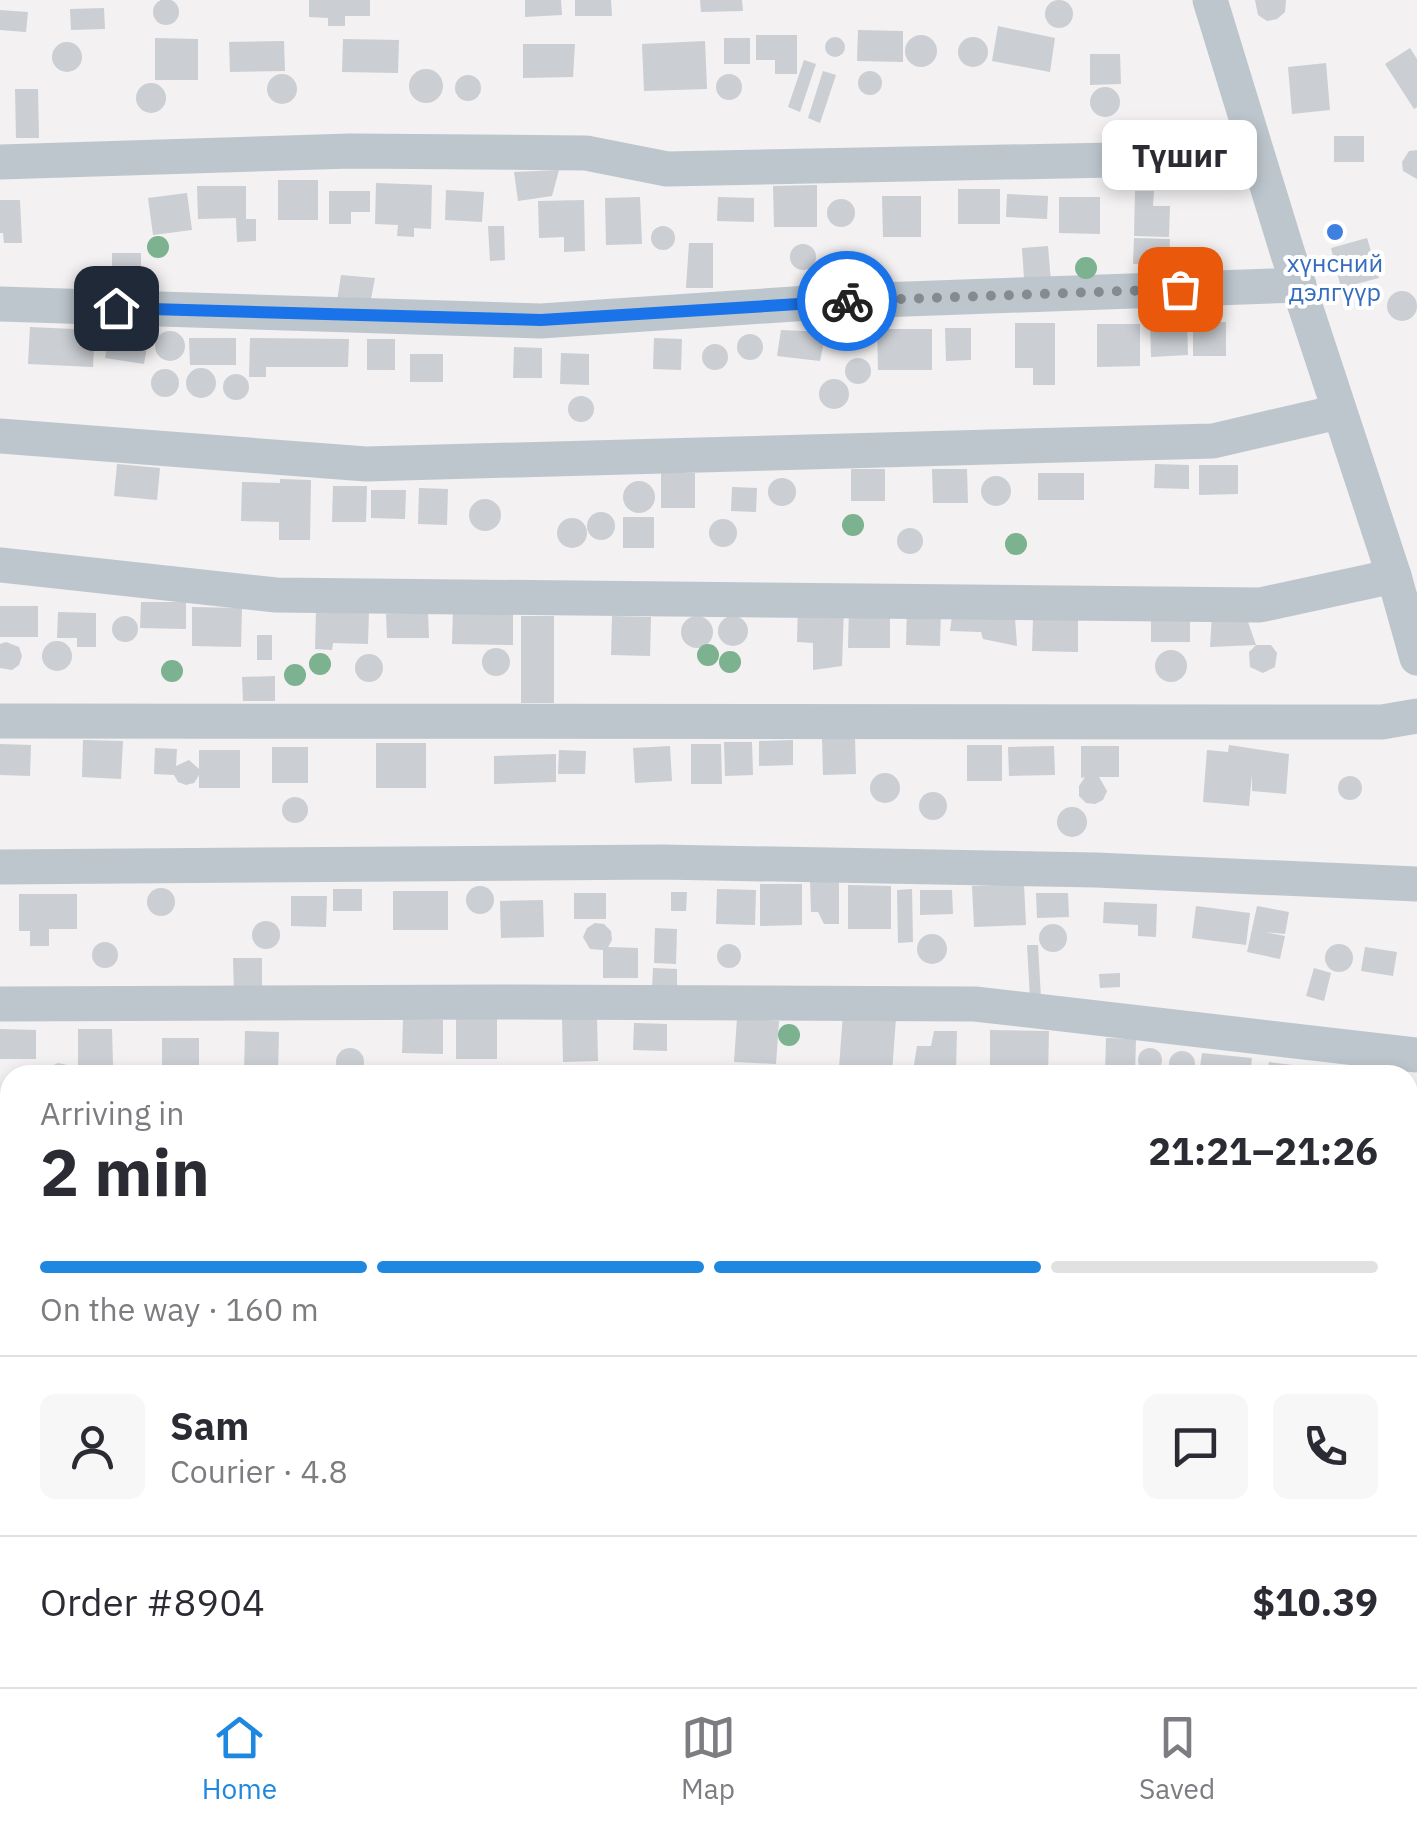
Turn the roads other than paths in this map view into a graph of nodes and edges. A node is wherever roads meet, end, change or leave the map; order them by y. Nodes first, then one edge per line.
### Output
1 (1210, 0) edge
2 (1257, 157) junction
3 (0, 162) edge
4 (1299, 284) junction
5 (0, 304) edge
6 (1338, 412) junction
7 (0, 436) edge
8 (0, 565) edge
9 (1394, 576) junction
10 (1417, 658) edge
11 (1417, 716) edge
12 (0, 720) edge
13 (0, 867) edge
14 (1417, 884) edge
15 (0, 1004) edge
16 (1417, 1054) edge

1 - 2 street
2 - 3 street
2 - 4 street
4 - 5 street
4 - 6 street
6 - 7 street
6 - 9 street
8 - 9 street
9 - 10 street
11 - 12 street
13 - 14 street
15 - 16 street

